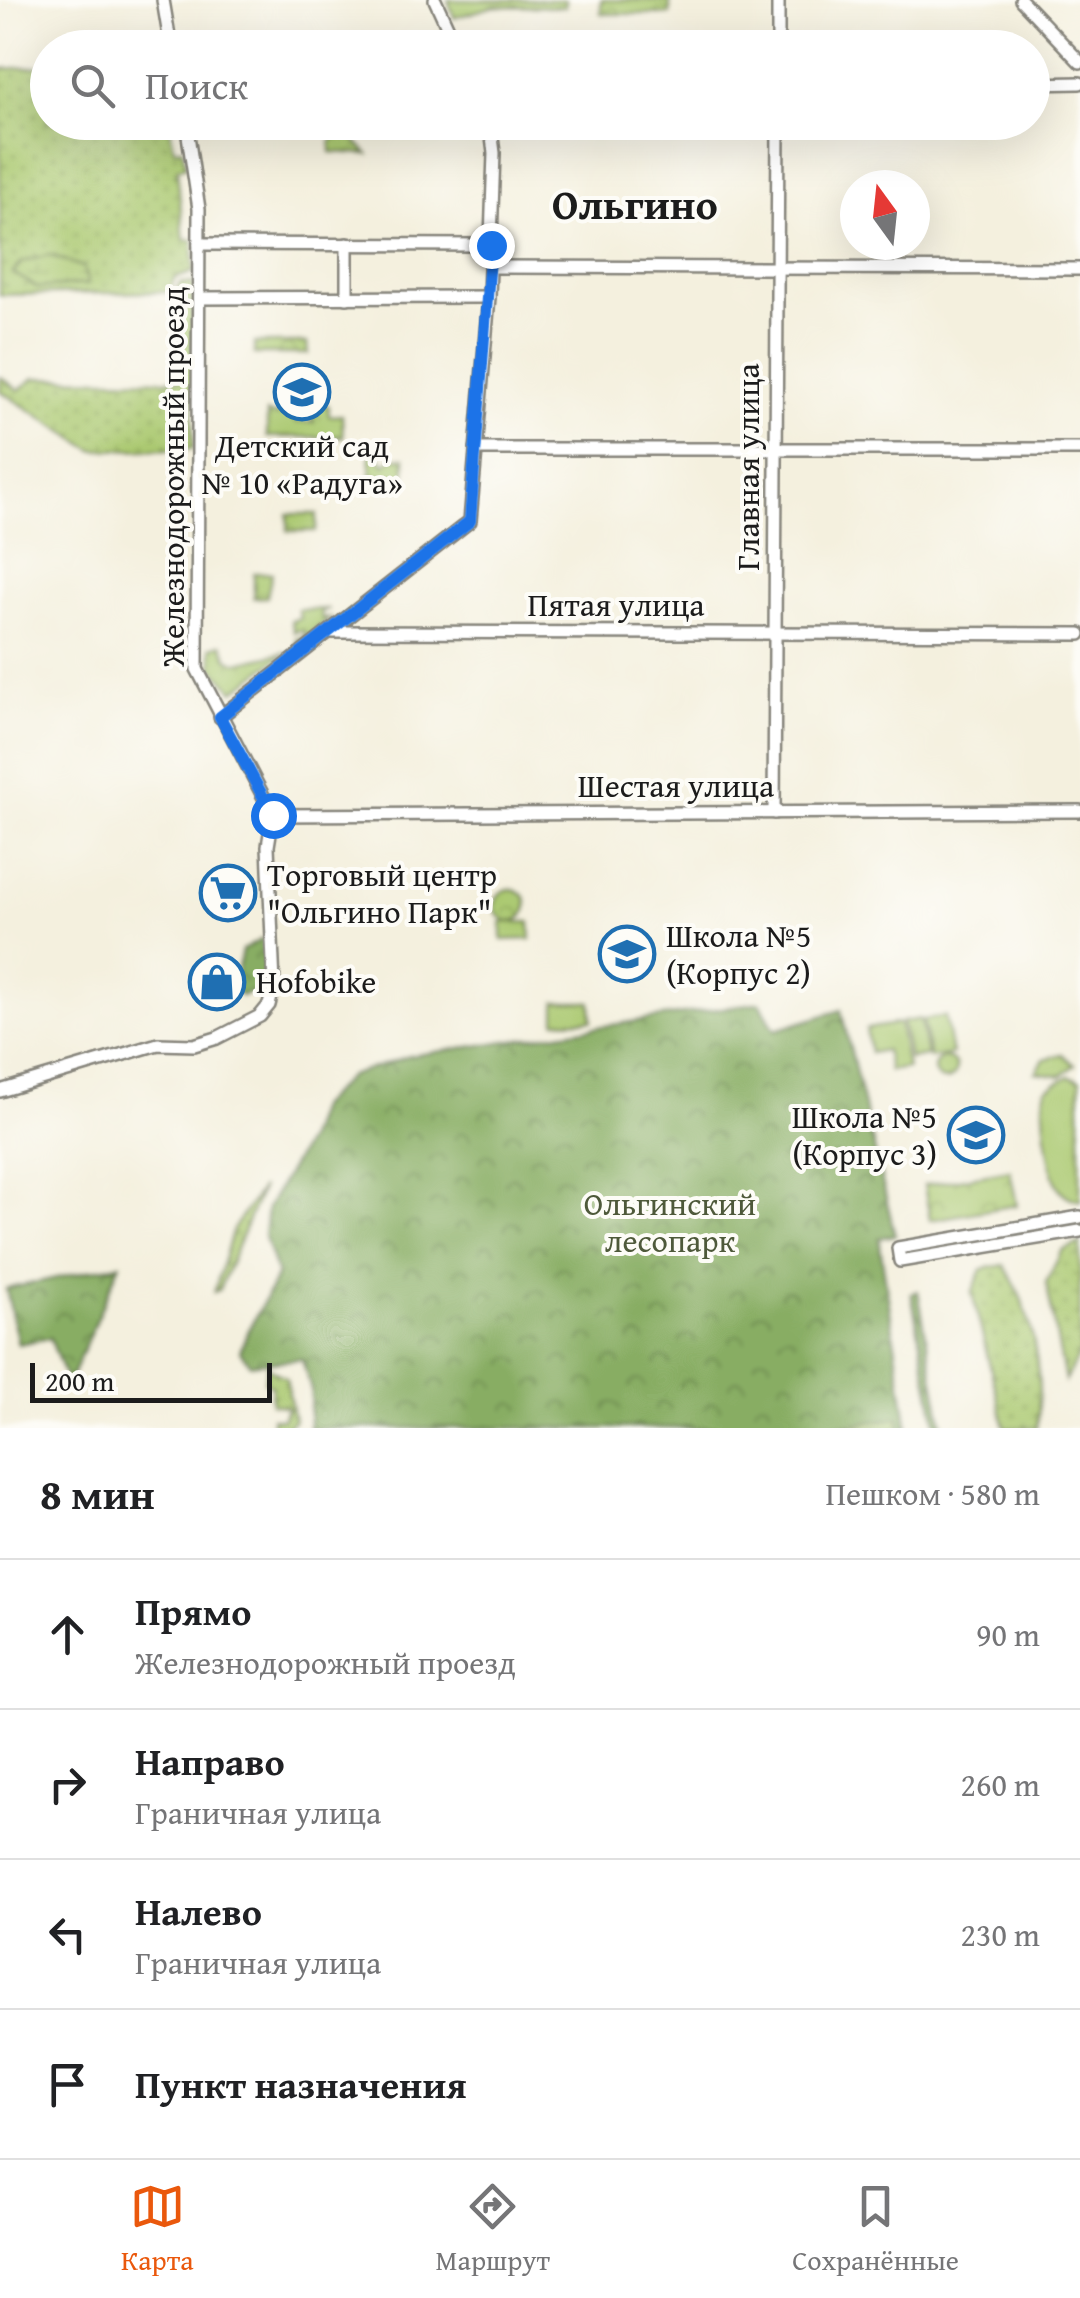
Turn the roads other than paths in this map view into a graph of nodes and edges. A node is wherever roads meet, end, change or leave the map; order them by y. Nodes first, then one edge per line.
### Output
1 (164, 0) edge
2 (778, 0) edge
3 (1022, 0) edge
4 (435, 1) edge
5 (168, 30) edge
6 (449, 30) edge
7 (778, 30) edge
8 (1080, 62) edge
9 (1050, 84) edge
10 (1080, 84) edge
11 (189, 140) edge
12 (490, 140) edge
13 (778, 140) edge
14 (199, 244) junction
15 (347, 244) junction
16 (491, 245) junction
17 (491, 267) junction
18 (777, 268) junction
19 (1080, 269) edge
20 (490, 297) junction
21 (199, 298) junction
22 (347, 298) junction
23 (476, 449) junction
24 (776, 449) junction
25 (1080, 449) edge
26 (332, 632) junction
27 (775, 633) junction
28 (1080, 634) edge
29 (220, 717) junction
30 (1080, 811) edge
31 (774, 813) junction
32 (273, 815) junction
33 (0, 1091) edge
34 (1080, 1216) edge
35 (1080, 1231) edge

1 - 5 street
2 - 7 street
3 - 8 street
4 - 6 street
9 - 10 street
11 - 14 street, Железнодорожный проезд
12 - 16 street
13 - 18 street, Главная улица
14 - 15 street
14 - 21 street, Железнодорожный проезд
15 - 16 street
15 - 22 street
16 - 17 street
17 - 18 street
17 - 20 street
18 - 19 street
18 - 24 street, Главная улица
20 - 22 street
20 - 23 street
21 - 22 street
21 - 29 street, Железнодорожный проезд
23 - 24 street
23 - 26 street
24 - 25 street
24 - 27 street, Главная улица
26 - 27 street, Пятая улица
26 - 29 street
27 - 28 street, Пятая улица
27 - 31 street, Главная улица
29 - 32 street, Железнодорожный проезд
30 - 31 street, Шестая улица
31 - 32 street, Шестая улица
32 - 33 street
34 - 35 street

